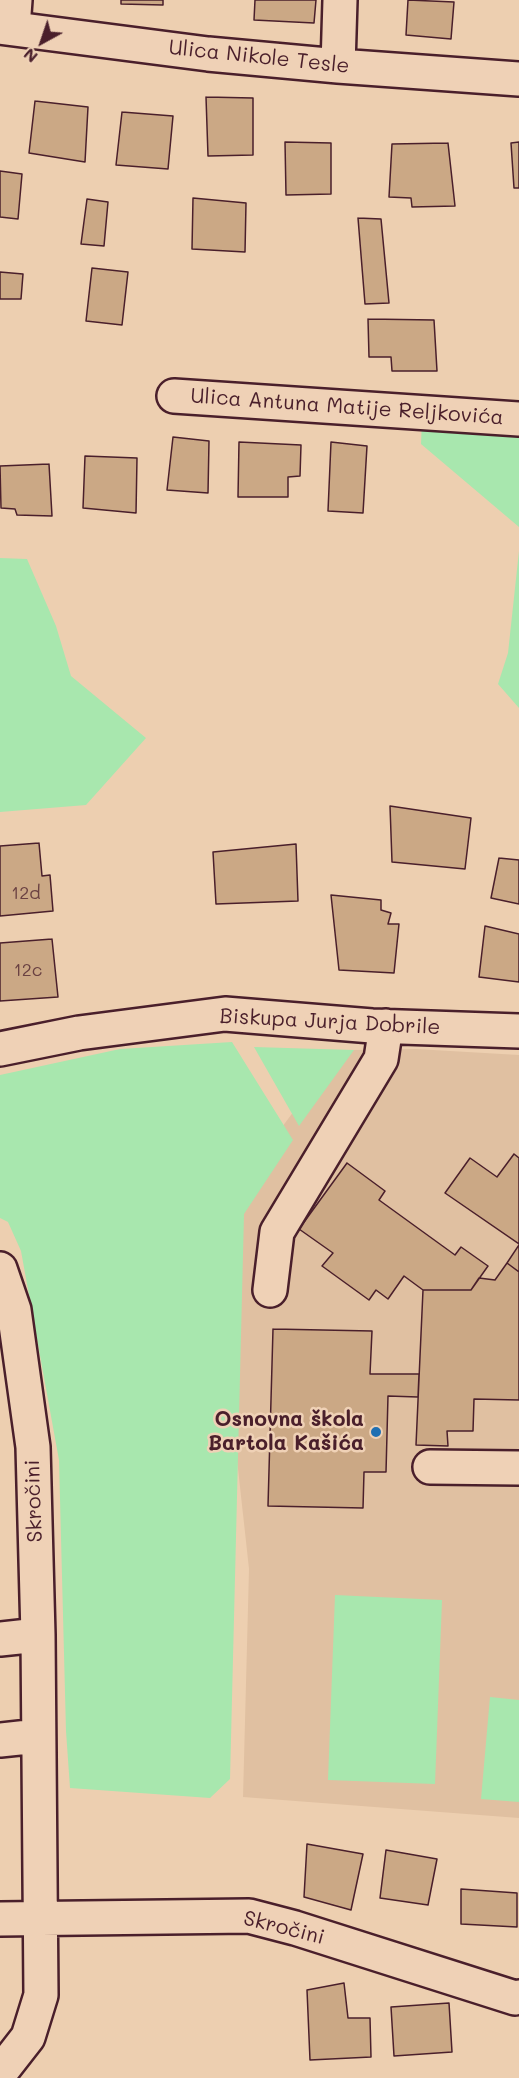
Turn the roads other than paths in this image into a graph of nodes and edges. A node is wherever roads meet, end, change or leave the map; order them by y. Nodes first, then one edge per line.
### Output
1 (340, 0) edge
2 (9, 18) edge
3 (338, 66) junction
4 (519, 79) edge
5 (174, 396) dead end
6 (519, 419) edge
7 (386, 1026) junction
8 (519, 1031) edge
9 (0, 1048) edge
10 (0, 1269) edge
11 (270, 1290) dead end
12 (430, 1467) dead end
13 (519, 1468) edge
14 (38, 1635) junction
15 (0, 1639) edge
16 (38, 1736) junction
17 (0, 1740) edge
18 (40, 1918) junction
19 (0, 1919) edge
20 (519, 1997) edge
21 (0, 2073) edge

1 - 3 street
2 - 3 street, Ulica Nikole Tesle
3 - 4 street, Ulica Nikole Tesle
5 - 6 street, Ulica Antuna Matije Reljkovića
7 - 8 street, Biskupa Jurja Dobrile
7 - 9 street, Biskupa Jurja Dobrile
7 - 11 street
10 - 14 street, Skročini
12 - 13 street
14 - 15 street
14 - 16 street, Skročini
16 - 17 street
16 - 18 street, Skročini
18 - 19 street, Skročini
18 - 20 street, Skročini
18 - 21 street, Skročini

